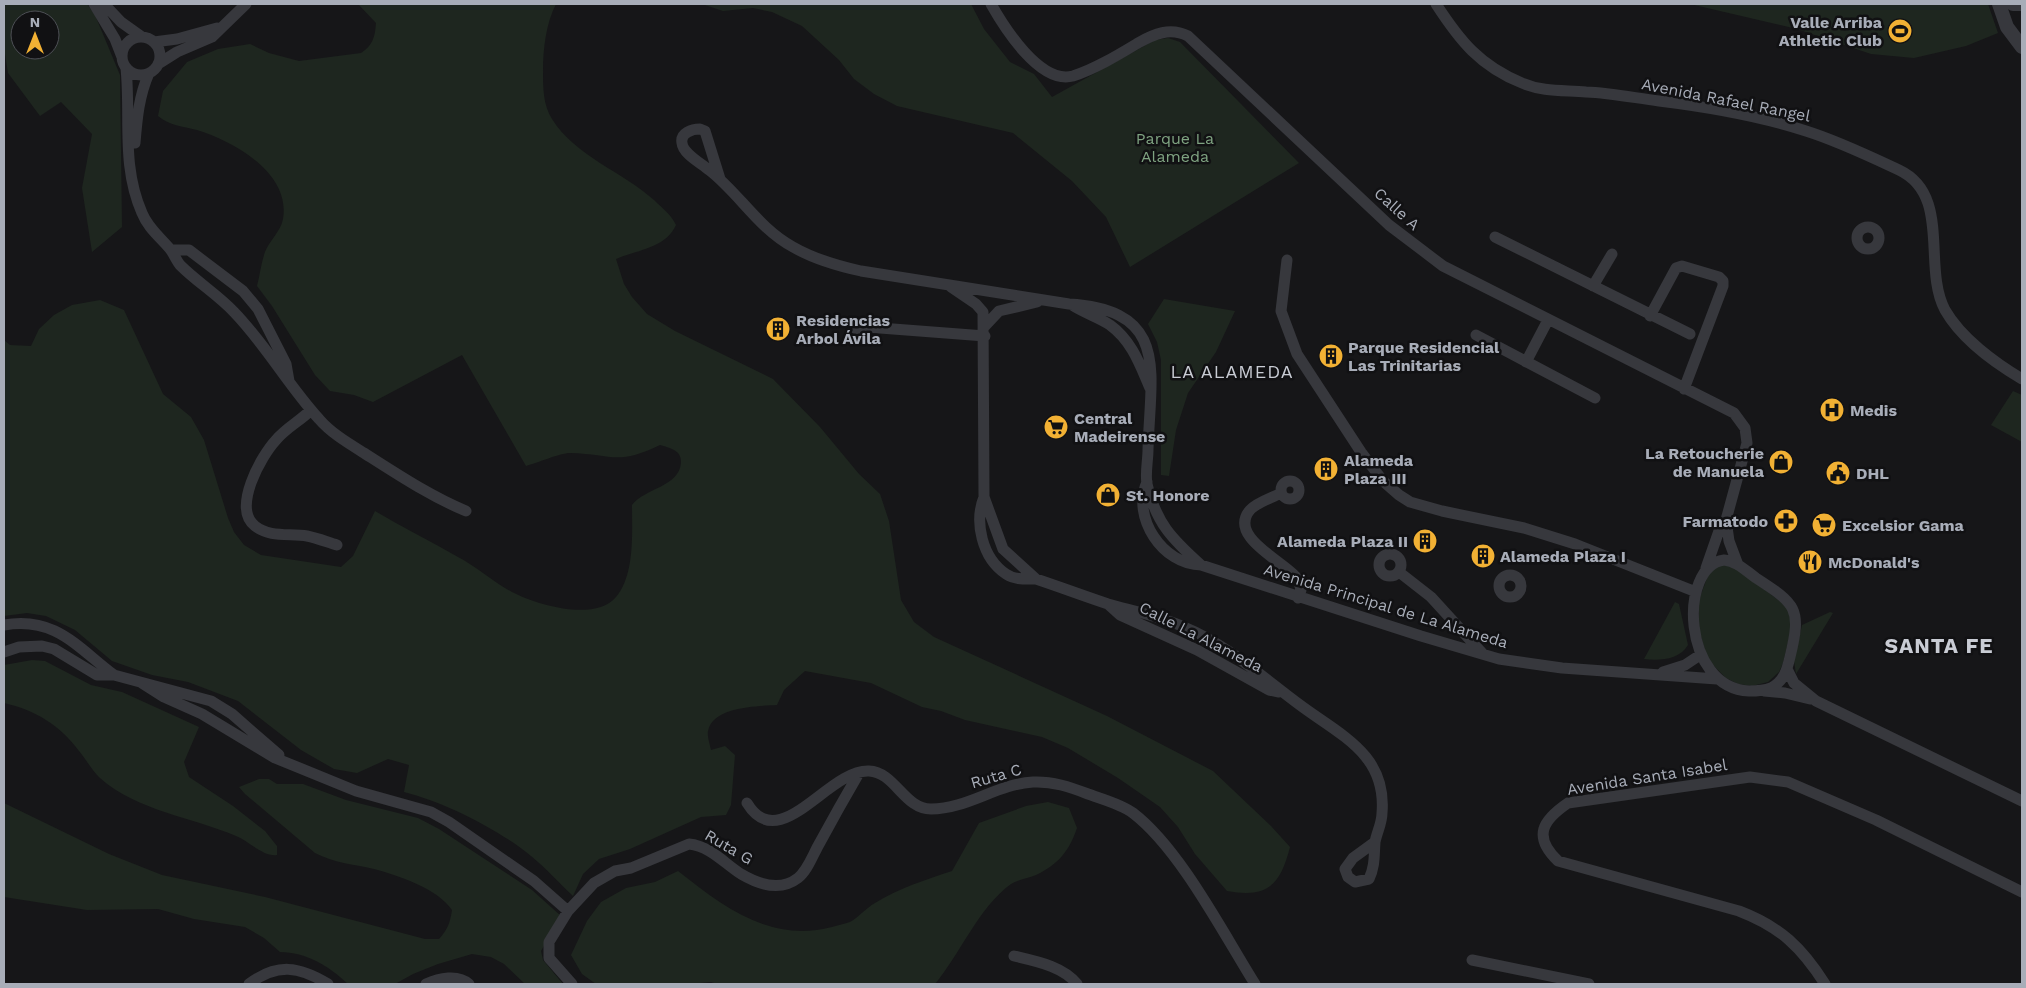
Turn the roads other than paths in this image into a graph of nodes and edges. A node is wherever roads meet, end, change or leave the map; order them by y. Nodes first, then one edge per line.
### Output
1 (94, 4) edge
2 (104, 4) edge
3 (246, 4) edge
4 (991, 4) edge
5 (1436, 4) edge
6 (1999, 4) edge
7 (2013, 4) edge
8 (2022, 4) edge
9 (226, 26) junction
10 (142, 37) junction
11 (154, 42) junction
12 (2022, 47) edge
13 (124, 62) junction
14 (158, 64) junction
15 (149, 73) junction
16 (130, 179) junction
17 (720, 179) dead end
18 (1495, 237) dead end
19 (171, 250) junction
20 (1612, 254) dead end
21 (1287, 260) dead end
22 (947, 284) junction
23 (1593, 286) junction
24 (249, 298) junction
25 (1053, 300) junction
26 (1069, 304) junction
27 (233, 311) junction
28 (1650, 316) junction
29 (1548, 320) junction
30 (1136, 327) junction
31 (856, 329) dead end
32 (984, 331) junction
33 (1690, 334) dead end
34 (1476, 335) dead end
35 (1124, 338) junction
36 (1526, 362) junction
37 (2022, 379) edge
38 (290, 382) junction
39 (1150, 388) junction
40 (1684, 389) junction
41 (1596, 398) dead end
42 (309, 408) junction
43 (1147, 482) junction
44 (1281, 493) dead end
45 (984, 497) junction
46 (466, 511) dead end
47 (1726, 520) junction
48 (1168, 535) junction
49 (1156, 538) junction
50 (337, 545) dead end
51 (1002, 549) junction
52 (990, 556) junction
53 (1200, 565) junction
54 (1738, 565) junction
55 (1706, 568) junction
56 (1398, 572) dead end
57 (1036, 579) junction
58 (1696, 592) junction
59 (1298, 598) junction
60 (1108, 604) junction
61 (4, 625) edge
62 (1204, 637) junction
63 (1197, 650) junction
64 (4, 652) edge
65 (1483, 655) junction
66 (1700, 655) junction
67 (1787, 669) junction
68 (1654, 673) junction
69 (114, 676) junction
70 (1717, 679) junction
71 (142, 683) junction
72 (1763, 691) junction
73 (1283, 693) junction
74 (1816, 701) junction
75 (286, 761) junction
76 (858, 773) junction
77 (2022, 801) edge
78 (747, 804) dead end
79 (1375, 842) dead end
80 (2022, 892) edge
81 (568, 912) junction
82 (1014, 956) dead end
83 (1472, 960) dead end
84 (249, 984) edge
85 (328, 984) edge
86 (426, 984) edge
87 (469, 984) edge
88 (572, 984) edge
89 (1077, 984) edge
90 (1255, 984) edge
91 (1589, 984) edge
92 (1826, 984) edge

1 - 13 street
2 - 10 street
3 - 9 street
4 - 29 street, Calle A
5 - 37 street, Avenida Rafael Rangel
6 - 12 street
7 - 8 street
9 - 11 street
9 - 14 street
10 - 11 street
10 - 13 street
11 - 14 street
13 - 15 street
13 - 16 street
14 - 15 street
15 - 16 street
16 - 19 street
17 - 22 street, Avenida Principal de La Alameda
18 - 23 street
19 - 24 street
19 - 27 street
20 - 23 street
21 - 58 street
22 - 25 street, Avenida Principal de La Alameda
22 - 32 street, Calle La Alameda
23 - 28 street
24 - 27 street
24 - 38 street
25 - 26 street, Avenida Principal de La Alameda
25 - 32 street
26 - 30 street, Avenida Principal de La Alameda
26 - 35 street, Avenida Principal de La Alameda
27 - 38 street
28 - 33 street
28 - 40 street
29 - 36 street
29 - 40 street, Calle A
30 - 35 street
30 - 39 street, Avenida Principal de La Alameda
31 - 32 street
32 - 45 street, Calle La Alameda
34 - 36 street
35 - 39 street, Avenida Principal de La Alameda
36 - 41 street
38 - 42 street
39 - 43 street, Avenida Principal de La Alameda
40 - 47 street, Calle A
42 - 46 street
42 - 50 street
43 - 48 street, Avenida Principal de La Alameda
43 - 49 street, Avenida Principal de La Alameda
44 - 59 street
45 - 51 street, Calle La Alameda
45 - 52 street, Calle La Alameda
47 - 54 street, Calle A
47 - 55 street, Calle A
48 - 49 street
48 - 53 street, Avenida Principal de La Alameda
49 - 53 street, Avenida Principal de La Alameda
51 - 52 street
51 - 57 street, Calle La Alameda
52 - 57 street, Calle La Alameda
53 - 59 street, Avenida Principal de La Alameda
54 - 55 street
54 - 67 street
55 - 58 street
56 - 65 street
57 - 60 street, Calle La Alameda
58 - 66 street
59 - 65 street, Avenida Principal de La Alameda
60 - 62 street, Calle La Alameda
60 - 63 street, Calle La Alameda
61 - 69 street
62 - 63 street
62 - 73 street, Calle La Alameda
63 - 73 street, Calle La Alameda
64 - 69 street
65 - 68 street, Avenida Principal de La Alameda
66 - 68 street, Avenida Principal de La Alameda
66 - 70 street
67 - 72 street
67 - 74 street
68 - 70 street, Avenida Principal de La Alameda
69 - 71 street
70 - 72 street
71 - 75 street
71 - 75 street
72 - 74 street
73 - 79 street, Calle La Alameda
74 - 77 street
75 - 81 street
76 - 78 street, Ruta C
76 - 81 street, Ruta G
76 - 90 street, Ruta C
80 - 92 street, Avenida Santa Isabel
81 - 88 street, Ruta G
82 - 89 street
83 - 91 street
84 - 85 street
86 - 87 street

